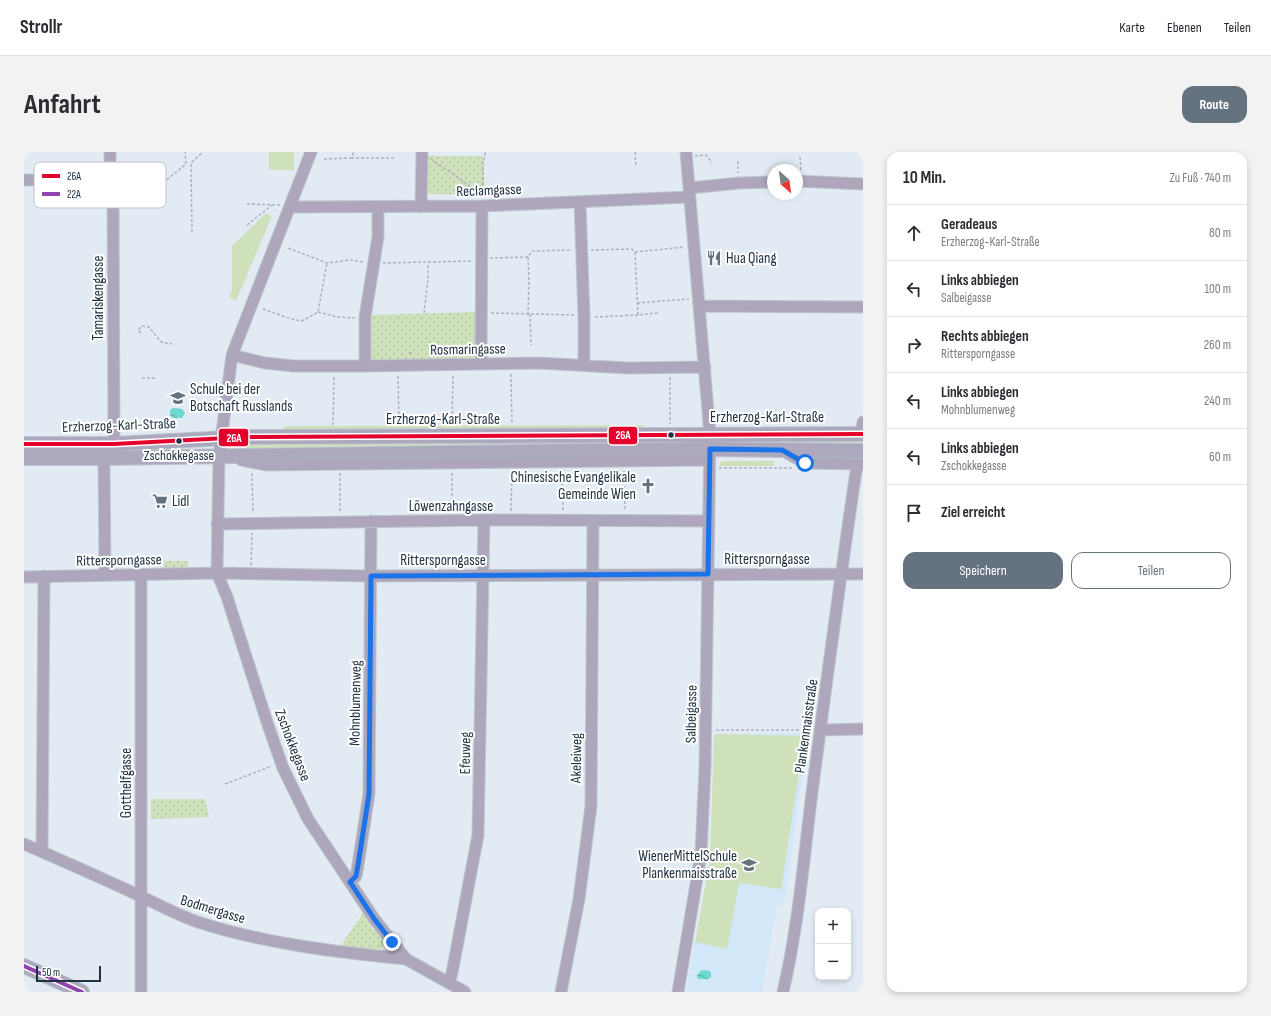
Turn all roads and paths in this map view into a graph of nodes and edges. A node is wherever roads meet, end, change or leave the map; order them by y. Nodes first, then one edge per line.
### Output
1 (185, 152) edge
2 (203, 152) edge
3 (311, 152) edge
4 (354, 152) edge
5 (485, 152) edge
6 (635, 152) edge
7 (691, 154) edge
8 (426, 155) edge
9 (800, 157) dead end
10 (351, 158) junction
11 (395, 158) dead end
12 (324, 159) dead end
13 (738, 161) dead end
14 (712, 162) dead end
15 (186, 164) junction
16 (191, 164) junction
17 (800, 164) edge
18 (636, 167) dead end
19 (738, 175) dead end
20 (803, 177) edge
21 (166, 180) edge
22 (767, 182) edge
23 (863, 184) edge
24 (689, 192) junction
25 (483, 199) junction
26 (580, 202) junction
27 (247, 204) dead end
28 (272, 204) junction
29 (287, 206) junction
30 (378, 207) junction
31 (421, 207) junction
32 (113, 208) edge
33 (247, 225) dead end
34 (192, 232) dead end
35 (288, 248) dead end
36 (684, 248) dead end
37 (572, 250) dead end
38 (585, 251) dead end
39 (635, 252) junction
40 (528, 257) junction
41 (485, 259) dead end
42 (474, 261) dead end
43 (364, 262) dead end
44 (376, 262) dead end
45 (327, 263) junction
46 (428, 263) junction
47 (689, 299) dead end
48 (638, 304) junction
49 (700, 306) junction
50 (863, 307) edge
51 (263, 309) dead end
52 (318, 312) junction
53 (424, 313) dead end
54 (658, 313) dead end
55 (488, 314) dead end
56 (529, 314) junction
57 (575, 315) dead end
58 (638, 315) junction
59 (594, 317) dead end
60 (357, 318) dead end
61 (141, 333) dead end
62 (172, 344) dead end
63 (531, 345) dead end
64 (232, 355) junction
65 (481, 364) junction
66 (584, 365) junction
67 (365, 366) junction
68 (705, 367) junction
69 (398, 370) dead end
70 (334, 371) dead end
71 (453, 372) dead end
72 (511, 372) dead end
73 (670, 373) dead end
74 (142, 378) dead end
75 (156, 378) dead end
76 (175, 422) dead end
77 (333, 424) dead end
78 (452, 424) dead end
79 (512, 424) dead end
80 (670, 424) dead end
81 (399, 425) dead end
82 (862, 430) edge
83 (176, 431) dead end
84 (710, 435) junction
85 (220, 438) junction
86 (24, 444) edge
87 (114, 444) junction
88 (782, 450) junction
89 (863, 451) edge
90 (709, 454) junction
91 (219, 456) junction
92 (24, 458) edge
93 (104, 458) junction
94 (860, 464) edge
95 (624, 467) dead end
96 (452, 468) dead end
97 (512, 468) dead end
98 (562, 468) dead end
99 (797, 468) dead end
100 (252, 469) dead end
101 (340, 469) dead end
102 (716, 469) dead end
103 (512, 511) dead end
104 (563, 511) dead end
105 (625, 511) dead end
106 (452, 512) dead end
107 (340, 519) dead end
108 (484, 520) junction
109 (371, 521) junction
110 (593, 521) junction
111 (709, 521) junction
112 (252, 523) junction
113 (218, 524) junction
114 (251, 571) dead end
115 (217, 573) junction
116 (708, 574) junction
117 (842, 574) junction
118 (863, 574) edge
119 (105, 575) junction
120 (141, 575) junction
121 (483, 575) junction
122 (593, 575) junction
123 (44, 576) junction
124 (371, 576) junction
125 (24, 577) edge
126 (863, 729) edge
127 (706, 730) junction
128 (820, 730) junction
129 (276, 764) dead end
130 (225, 784) dead end
131 (24, 844) edge
132 (42, 852) junction
133 (350, 882) junction
134 (141, 896) junction
135 (406, 959) junction
136 (24, 966) edge
137 (24, 977) edge
138 (449, 984) junction
139 (76, 990) edge
140 (141, 992) edge
141 (464, 992) edge
142 (562, 992) edge
143 (678, 992) edge
144 (783, 992) edge

1 - 15 path
2 - 16 path
3 - 29 street, Zschokkegasse
4 - 10 path
5 - 25 path
6 - 18 path
7 - 14 path
7 - 24 street, Salbeigasse
8 - 25 path
8 - 31 street
9 - 17 path
10 - 11 path
10 - 12 path
13 - 19 path
15 - 16 path
15 - 21 path
16 - 34 path
20 - 23 street
22 - 24 street, Reclamgasse
24 - 26 street, Reclamgasse
24 - 49 street, Salbeigasse
25 - 26 street, Reclamgasse
25 - 31 street, Reclamgasse
25 - 65 street
26 - 66 street
27 - 28 path
28 - 29 path
28 - 33 path
29 - 30 street, Reclamgasse
29 - 64 street, Zschokkegasse
30 - 31 street, Reclamgasse
30 - 67 street
32 - 87 street, Tamariskengasse
35 - 45 path
36 - 39 path
37 - 40 path
38 - 39 path
39 - 48 path
40 - 41 path
40 - 56 path
42 - 46 path
43 - 45 path
44 - 46 path
45 - 52 path
46 - 53 path
47 - 48 path
48 - 58 path
49 - 50 street
49 - 68 street, Salbeigasse
51 - 52 path
52 - 60 path
54 - 58 path
55 - 56 path
56 - 57 path
56 - 63 path
58 - 59 path
61 - 62 path
64 - 67 street, Rosmaringasse
64 - 85 street, Zschokkegasse
65 - 66 street, Rosmaringasse
65 - 67 street, Rosmaringasse
66 - 68 street, Rosmaringasse
68 - 84 street, Salbeigasse
69 - 81 path
70 - 77 path
71 - 78 path
72 - 79 path
73 - 80 path
74 - 75 path
76 - 83 path
82 - 84 main road, Erzherzog-Karl-Straße
84 - 85 main road, Erzherzog-Karl-Straße
84 - 90 street, Salbeigasse
85 - 87 main road, Erzherzog-Karl-Straße
85 - 91 street, Zschokkegasse
86 - 87 main road, Erzherzog-Karl-Straße
88 - 89 main road, Erzherzog-Karl-Straße
88 - 90 main road, Erzherzog-Karl-Straße
88 - 94 street, Erzherzog-Karl-Straße
90 - 91 main road, Erzherzog-Karl-Straße
90 - 111 street, Salbeigasse
91 - 93 main road, Erzherzog-Karl-Straße
91 - 113 street, Zschokkegasse
92 - 93 main road, Erzherzog-Karl-Straße
93 - 119 street
94 - 117 street, Plankenmaisstraße
95 - 105 path
96 - 106 path
97 - 103 path
98 - 104 path
99 - 102 path
100 - 112 path
101 - 107 path
108 - 109 street, Löwenzahngasse
108 - 110 street, Löwenzahngasse
108 - 121 street, Efeuweg
109 - 112 street, Löwenzahngasse
109 - 124 street, Mohnblumenweg
110 - 111 street, Löwenzahngasse
110 - 122 street, Akeleiweg
111 - 116 street, Salbeigasse
112 - 113 street, Löwenzahngasse
112 - 114 path
113 - 115 street, Zschokkegasse
115 - 120 street, Rittersporngasse
115 - 124 street, Rittersporngasse
115 - 133 street, Zschokkegasse
116 - 117 street, Rittersporngasse
116 - 122 street, Rittersporngasse
116 - 127 street, Salbeigasse
117 - 118 street, Rittersporngasse
117 - 128 street, Plankenmaisstraße
119 - 120 street, Rittersporngasse
119 - 123 street, Rittersporngasse
120 - 134 street, Gotthelfgasse
121 - 122 street, Rittersporngasse
121 - 124 street, Rittersporngasse
121 - 138 street, Efeuweg
122 - 142 street, Akeleiweg
123 - 125 street, Rittersporngasse
123 - 132 street
124 - 133 street, Mohnblumenweg
126 - 128 street
127 - 128 path
127 - 143 street, Salbeigasse
128 - 144 street, Plankenmaisstraße
129 - 130 path
131 - 132 street, Bodmergasse
132 - 134 street, Bodmergasse
133 - 135 street, Zschokkegasse
134 - 135 street, Bodmergasse
134 - 140 street, Gotthelfgasse
135 - 138 street, Zschokkegasse
136 - 139 main road
137 - 139 main road
138 - 141 street, Zschokkegasse

